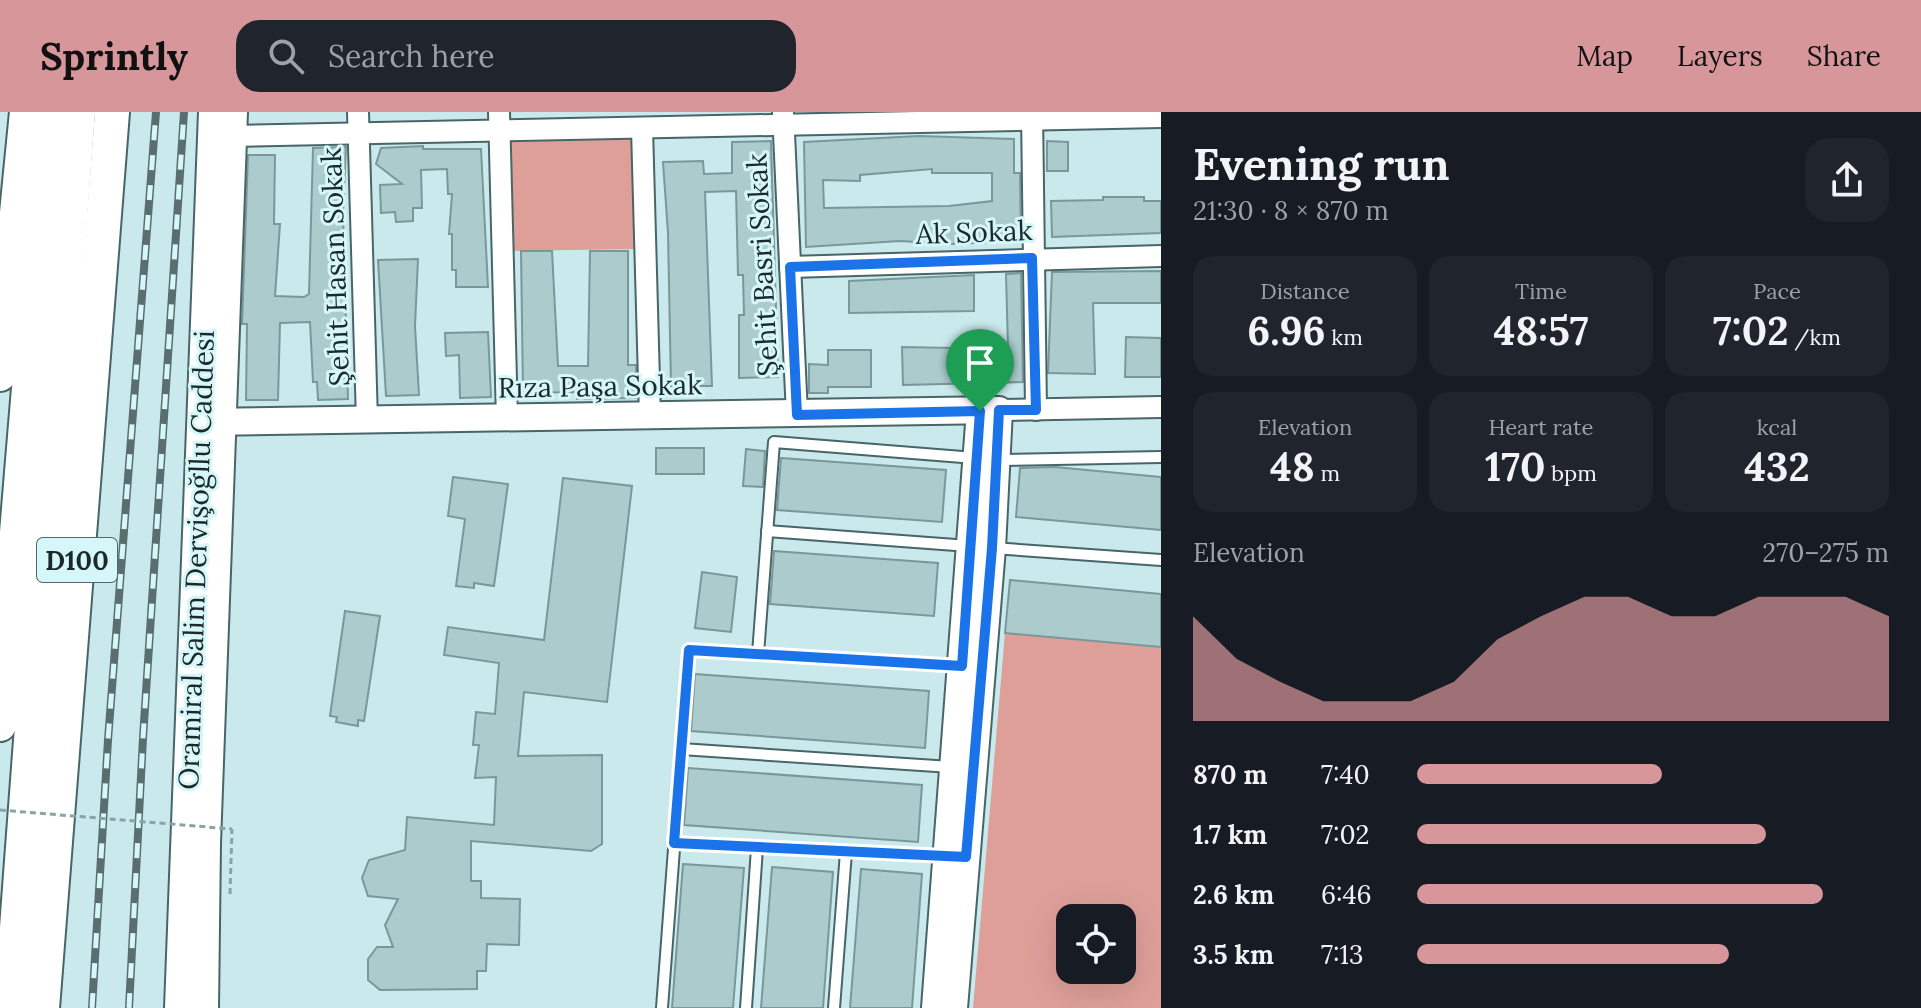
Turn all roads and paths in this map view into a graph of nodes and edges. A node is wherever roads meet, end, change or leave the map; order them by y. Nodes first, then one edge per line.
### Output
1 (78, 112) edge
2 (112, 112) edge
3 (213, 112) edge
4 (358, 112) edge
5 (33, 113) edge
6 (1032, 115) edge
7 (1161, 117) edge
8 (783, 119) edge
9 (499, 121) edge
10 (232, 124) edge
11 (642, 128) junction
12 (359, 134) junction
13 (1161, 256) edge
14 (1032, 258) junction
15 (790, 267) junction
16 (0, 375) edge
17 (1161, 407) edge
18 (1036, 410) junction
19 (990, 411) junction
20 (797, 415) junction
21 (650, 417) junction
22 (507, 419) junction
23 (367, 421) junction
24 (212, 422) junction
25 (1161, 457) edge
26 (988, 459) junction
27 (767, 531) junction
28 (982, 547) junction
29 (1161, 560) edge
30 (758, 654) junction
31 (972, 667) junction
32 (0, 725) edge
33 (681, 749) junction
34 (964, 768) junction
35 (0, 810) edge
36 (674, 843) junction
37 (757, 848) junction
38 (846, 852) junction
39 (957, 857) junction
40 (230, 894) dead end
41 (11, 1008) edge
42 (42, 1008) edge
43 (179, 1008) edge
44 (204, 1008) edge
45 (662, 1008) edge
46 (746, 1008) edge
47 (834, 1008) edge
48 (935, 1008) edge
49 (954, 1008) edge

1 - 41 highway, D100
2 - 42 highway, D100
3 - 24 main road, Oramiral Salim Dervişoğllu Caddesi
4 - 12 street, Şehit Hasan Sokak
5 - 16 main road
5 - 32 main road
6 - 7 street
6 - 8 street
6 - 14 street
8 - 11 street
8 - 15 street, Şehit Basri Sokak
9 - 11 street
9 - 12 street
9 - 22 street
10 - 12 street
10 - 24 main road, Oramiral Salim Dervişoğllu Caddesi
11 - 21 street
12 - 23 street, Şehit Hasan Sokak
13 - 14 street, Ak Sokak
14 - 15 street, Ak Sokak
14 - 18 street
15 - 20 street, Şehit Basri Sokak
17 - 18 street
18 - 19 street
19 - 20 street, Rıza Paşa Sokak
19 - 26 street
20 - 21 street, Rıza Paşa Sokak
21 - 22 street, Rıza Paşa Sokak
22 - 23 street, Rıza Paşa Sokak
23 - 24 street, Rıza Paşa Sokak
24 - 43 main road, Oramiral Salim Dervişoğllu Caddesi
24 - 44 main road, Oramiral Salim Dervişoğllu Caddesi
25 - 26 lane
26 - 27 lane
26 - 28 street
27 - 28 lane
27 - 30 lane
28 - 29 lane
28 - 31 street
30 - 31 lane
30 - 33 lane
31 - 34 street
33 - 34 lane
33 - 36 lane
34 - 39 street
35 - 40 path, bridge
36 - 37 lane
36 - 45 lane
37 - 38 lane
37 - 46 lane
38 - 39 lane
38 - 47 lane
39 - 48 street
39 - 49 street

